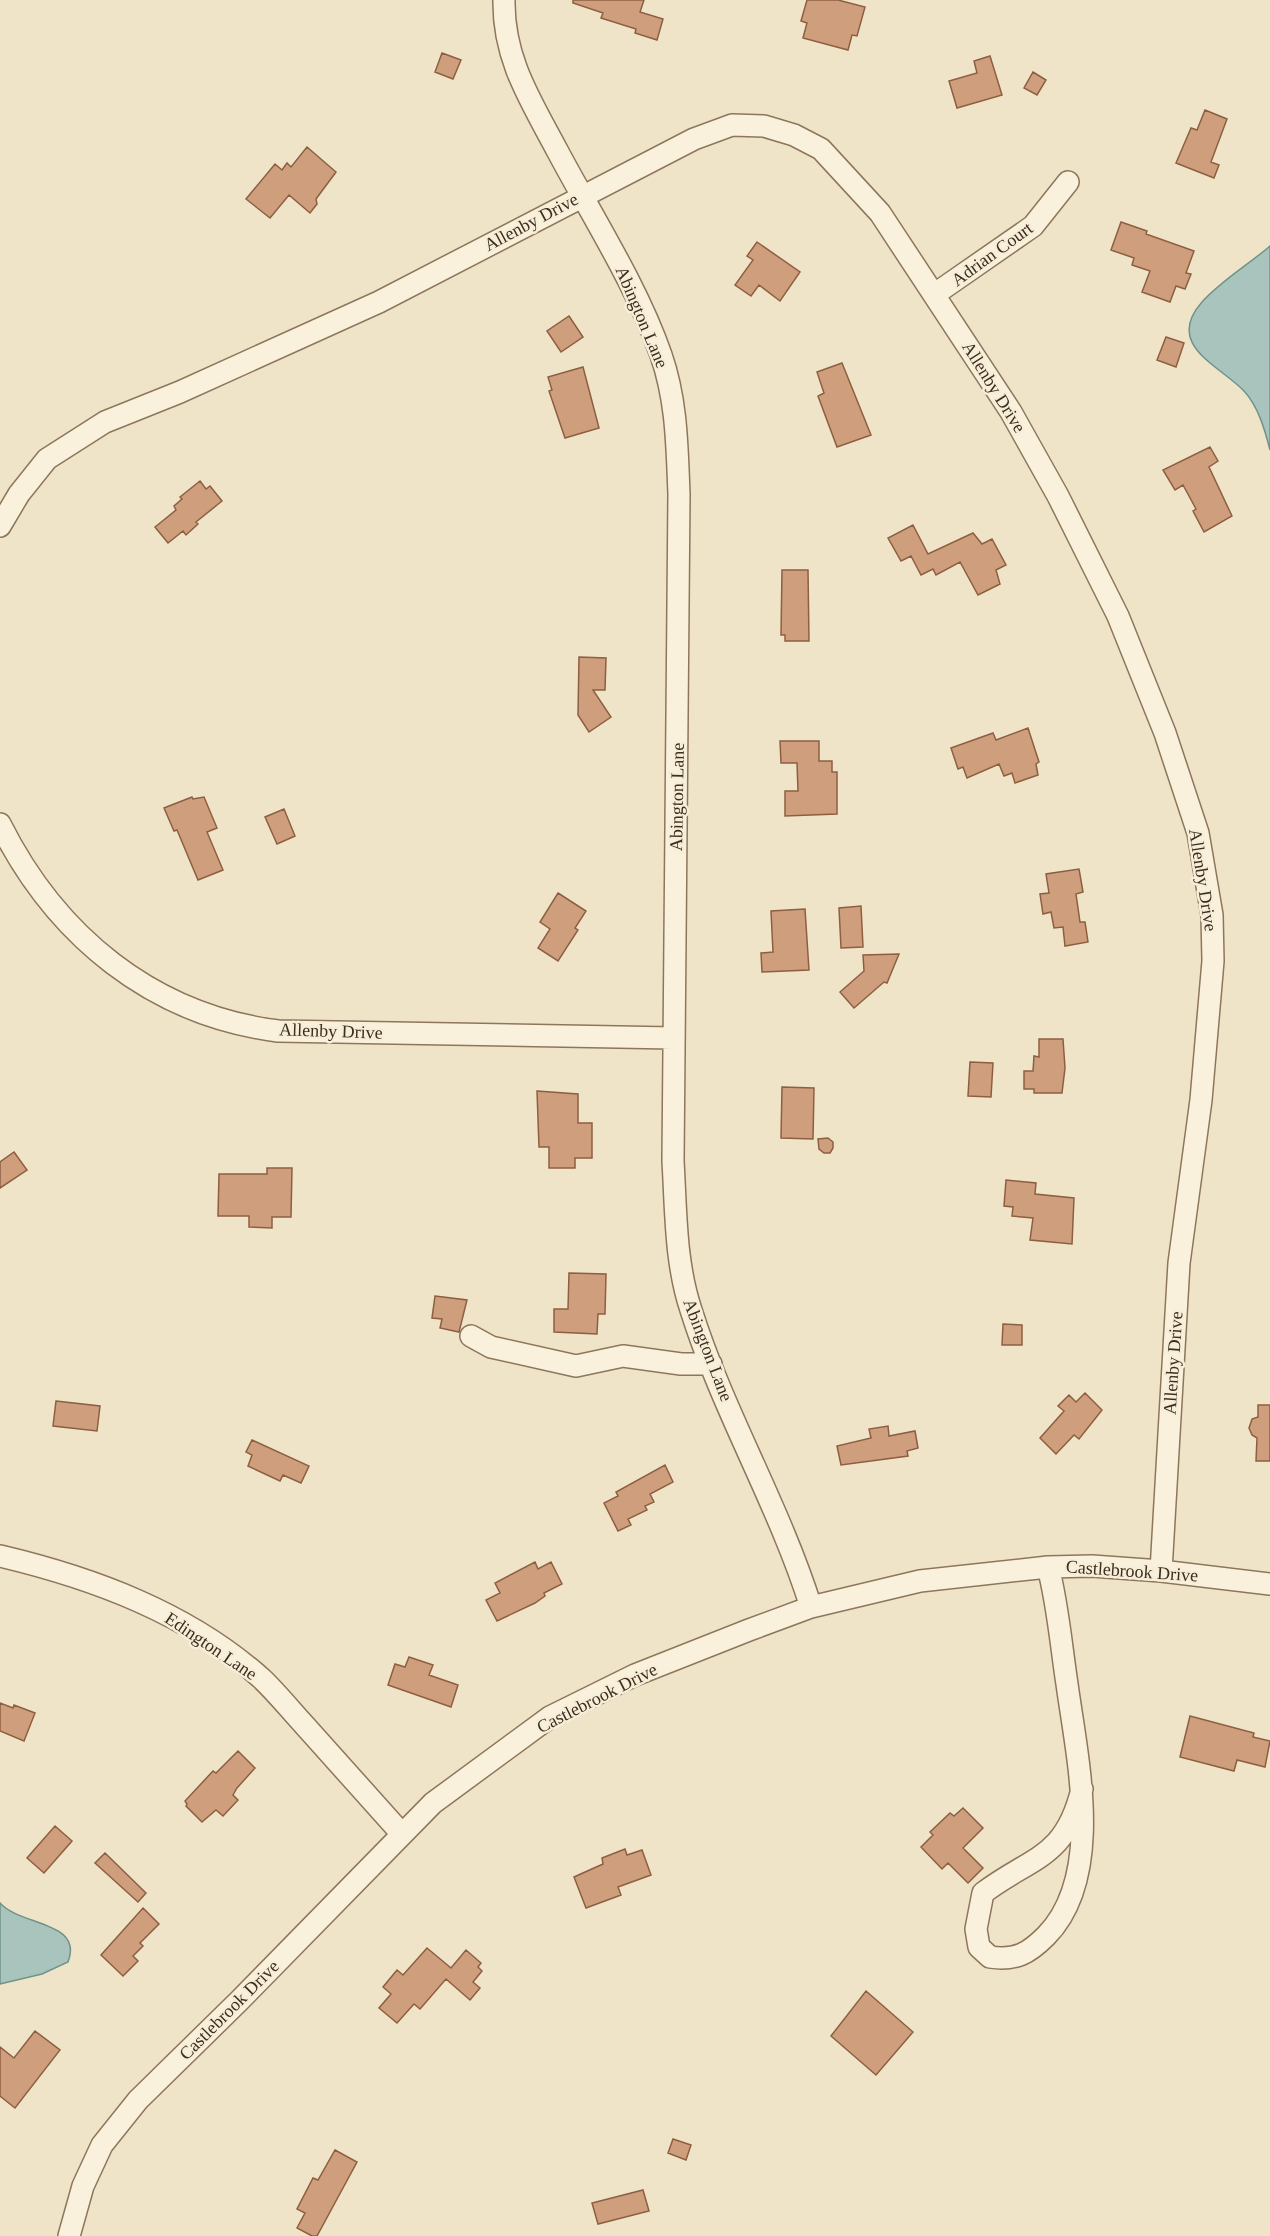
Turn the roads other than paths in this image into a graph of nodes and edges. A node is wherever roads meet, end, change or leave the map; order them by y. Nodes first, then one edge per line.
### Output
1 (504, 0) edge
2 (1068, 182) dead end
3 (581, 195) junction
4 (935, 294) junction
5 (0, 526) edge
6 (0, 824) edge
7 (674, 1038) junction
8 (471, 1336) dead end
9 (711, 1364) junction
10 (0, 1556) edge
11 (1048, 1567) junction
12 (1161, 1571) junction
13 (1270, 1584) edge
14 (811, 1607) junction
15 (1082, 1789) junction
16 (401, 1833) junction
17 (69, 2236) edge

1 - 3 street, Abington Lane
2 - 4 street, Adrian Court
3 - 4 street, Allenby Drive
3 - 5 street, Allenby Drive
3 - 7 street, Abington Lane
4 - 12 street, Allenby Drive
6 - 7 street, Allenby Drive
7 - 9 street, Abington Lane
8 - 9 street
9 - 14 street, Abington Lane
10 - 16 street, Edington Lane
11 - 12 street, Castlebrook Drive
11 - 14 street, Castlebrook Drive
11 - 15 street
12 - 13 street, Castlebrook Drive
14 - 16 street, Castlebrook Drive
15 - 15 street
16 - 17 street, Castlebrook Drive

